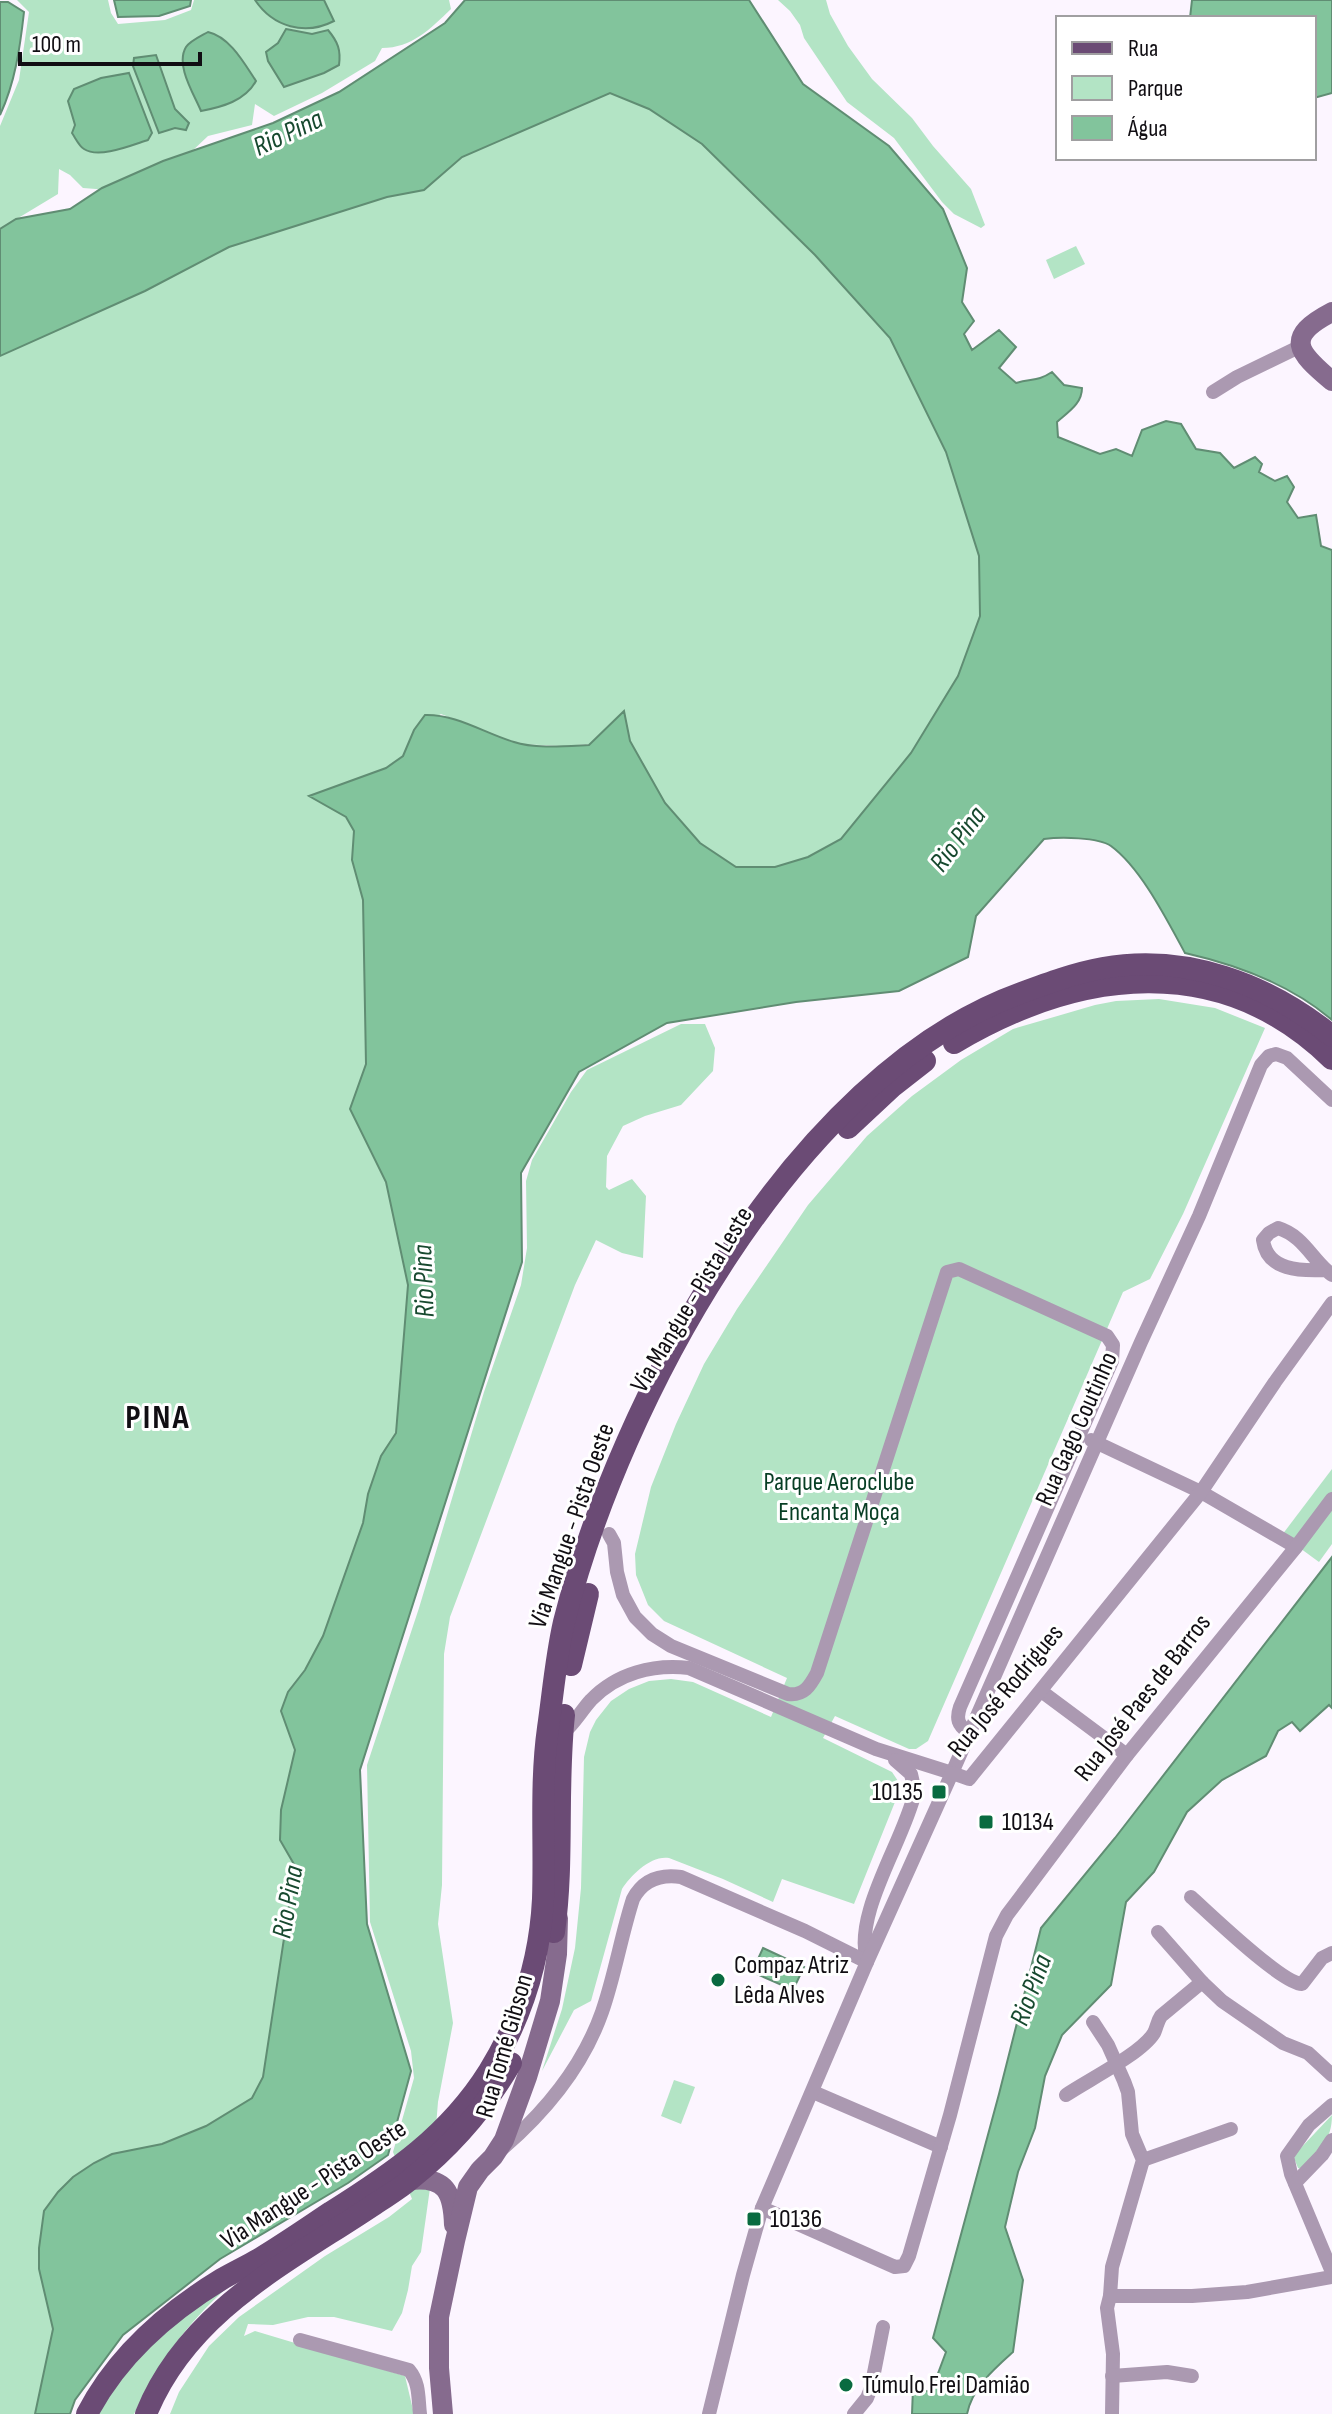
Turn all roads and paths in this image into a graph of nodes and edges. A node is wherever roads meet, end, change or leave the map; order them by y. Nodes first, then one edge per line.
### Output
1 (1324, 316) edge
2 (1301, 346) junction
3 (1332, 381) edge
4 (1213, 392) dead end
5 (1108, 975) junction
6 (1332, 1036) edge
7 (1332, 1059) edge
8 (1332, 1100) edge
9 (1332, 1303) edge
10 (1079, 1436) junction
11 (1098, 1443) junction
12 (1201, 1492) junction
13 (1332, 1499) edge
14 (609, 1534) junction
15 (1296, 1547) junction
16 (1041, 1691) junction
17 (968, 1732) junction
18 (562, 1734) junction
19 (876, 1749) junction
20 (1127, 1755) junction
21 (952, 1773) junction
22 (1191, 1897) dead end
23 (559, 1899) junction
24 (1158, 1932) dead end
25 (1332, 1953) edge
26 (867, 1962) junction
27 (1202, 1982) junction
28 (1093, 2022) dead end
29 (1117, 2063) junction
30 (1332, 2075) edge
31 (813, 2092) junction
32 (1066, 2095) dead end
33 (1332, 2105) edge
34 (1231, 2129) dead end
35 (1332, 2140) edge
36 (941, 2147) junction
37 (493, 2157) junction
38 (1143, 2160) junction
39 (397, 2183) junction
40 (1295, 2183) junction
41 (762, 2208) junction
42 (455, 2241) junction
43 (1332, 2275) edge
44 (1110, 2296) junction
45 (883, 2327) dead end
46 (300, 2340) dead end
47 (1112, 2376) junction
48 (1192, 2376) dead end
49 (87, 2414) edge
50 (146, 2414) edge
51 (420, 2414) edge
52 (443, 2414) edge
53 (709, 2414) edge
54 (854, 2414) edge
55 (1112, 2414) edge

1 - 2 street
2 - 3 street
2 - 4 street
5 - 6 main road, Via Mangue - Pista Oeste
5 - 7 main road, Via Mangue - Pista Leste
5 - 14 main road, Via Mangue - Pista Leste
5 - 39 main road, Via Mangue - Pista Oeste
8 - 11 street, Rua Gago Coutinho
9 - 12 street, Rua José Rodrigues
10 - 11 street
10 - 14 street
10 - 17 street
11 - 12 street
11 - 17 street, Rua Gago Coutinho
12 - 15 street
12 - 16 street, Rua José Rodrigues
13 - 15 street, Rua José Paes de Barros
14 - 18 main road, Via Mangue - Pista Leste
15 - 20 street, Rua José Paes de Barros
16 - 20 street
16 - 21 street, Rua José Rodrigues
17 - 21 street, Rua Gago Coutinho
18 - 19 street
18 - 23 main road, Via Mangue - Pista Leste
19 - 21 street
19 - 26 street
20 - 36 street, Rua José Paes de Barros
21 - 26 street, Rua José Rodrigues
22 - 25 street
23 - 37 street, Rua Tomé Gibson
23 - 39 main road, Via Mangue - Pista Leste
24 - 27 street
26 - 31 street, Rua José Rodrigues
26 - 37 street
27 - 29 street
27 - 30 street
28 - 29 street
29 - 32 street
29 - 38 street
31 - 36 street
31 - 41 street, Rua José Rodrigues
33 - 40 street
34 - 38 street
35 - 40 street
36 - 41 street, Rua José Paes de Barros
37 - 42 street, Rua Tomé Gibson
38 - 44 street
39 - 42 street, Rua Tomé Gibson
39 - 49 main road, Via Mangue - Pista Oeste
39 - 50 main road, Via Mangue - Pista Leste
40 - 43 street
41 - 53 street, Rua José Rodrigues
42 - 52 street, Rua Tomé Gibson
43 - 44 street
44 - 47 street
45 - 54 street
46 - 51 street
47 - 48 street
47 - 55 street

